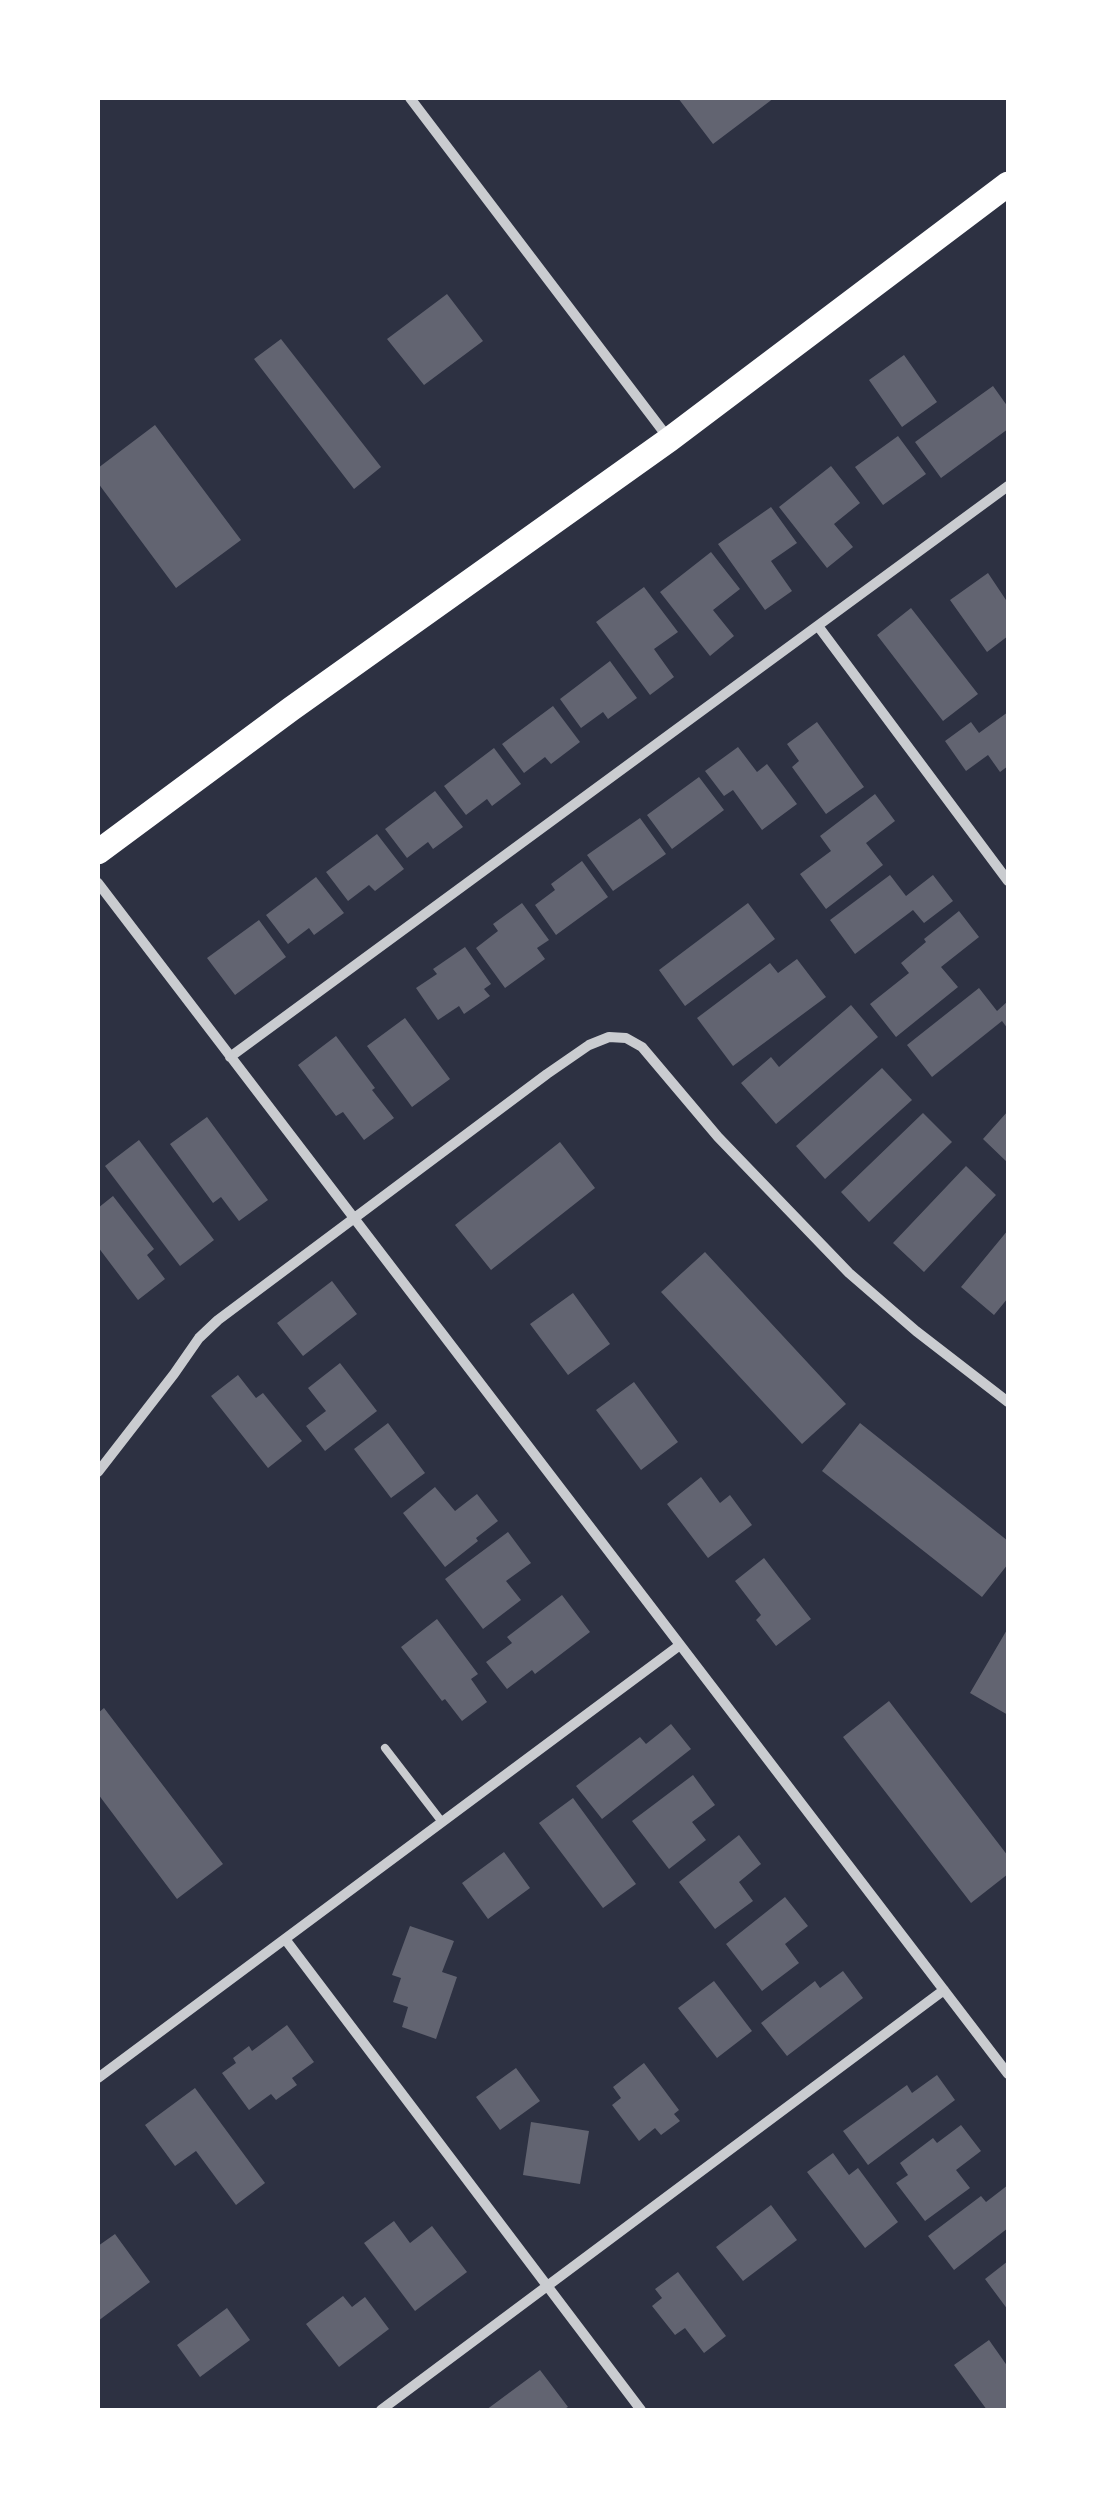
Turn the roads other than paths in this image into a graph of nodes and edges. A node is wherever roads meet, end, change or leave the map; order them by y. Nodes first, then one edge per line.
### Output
1 (410, 98) edge
2 (1008, 184) edge
3 (670, 440) junction
4 (1008, 486) edge
5 (818, 626) junction
6 (98, 852) edge
7 (1008, 881) edge
8 (98, 883) edge
9 (230, 1057) junction
10 (353, 1218) junction
11 (1008, 1402) edge
12 (98, 1472) edge
13 (680, 1644) junction
14 (385, 1748) dead end
15 (442, 1822) junction
16 (286, 1939) junction
17 (944, 1990) junction
18 (1008, 2074) edge
19 (98, 2078) edge
20 (548, 2286) junction
21 (381, 2410) edge
22 (641, 2410) edge

1 - 3 street
2 - 3 main road
3 - 6 main road
4 - 5 street
5 - 7 street
5 - 9 street
8 - 9 street
9 - 10 street
10 - 11 street
10 - 12 street
10 - 13 street
13 - 15 street
13 - 17 street
14 - 15 lane
15 - 16 street
16 - 19 street
16 - 20 street
17 - 18 street
17 - 20 street
20 - 21 street
20 - 22 street

